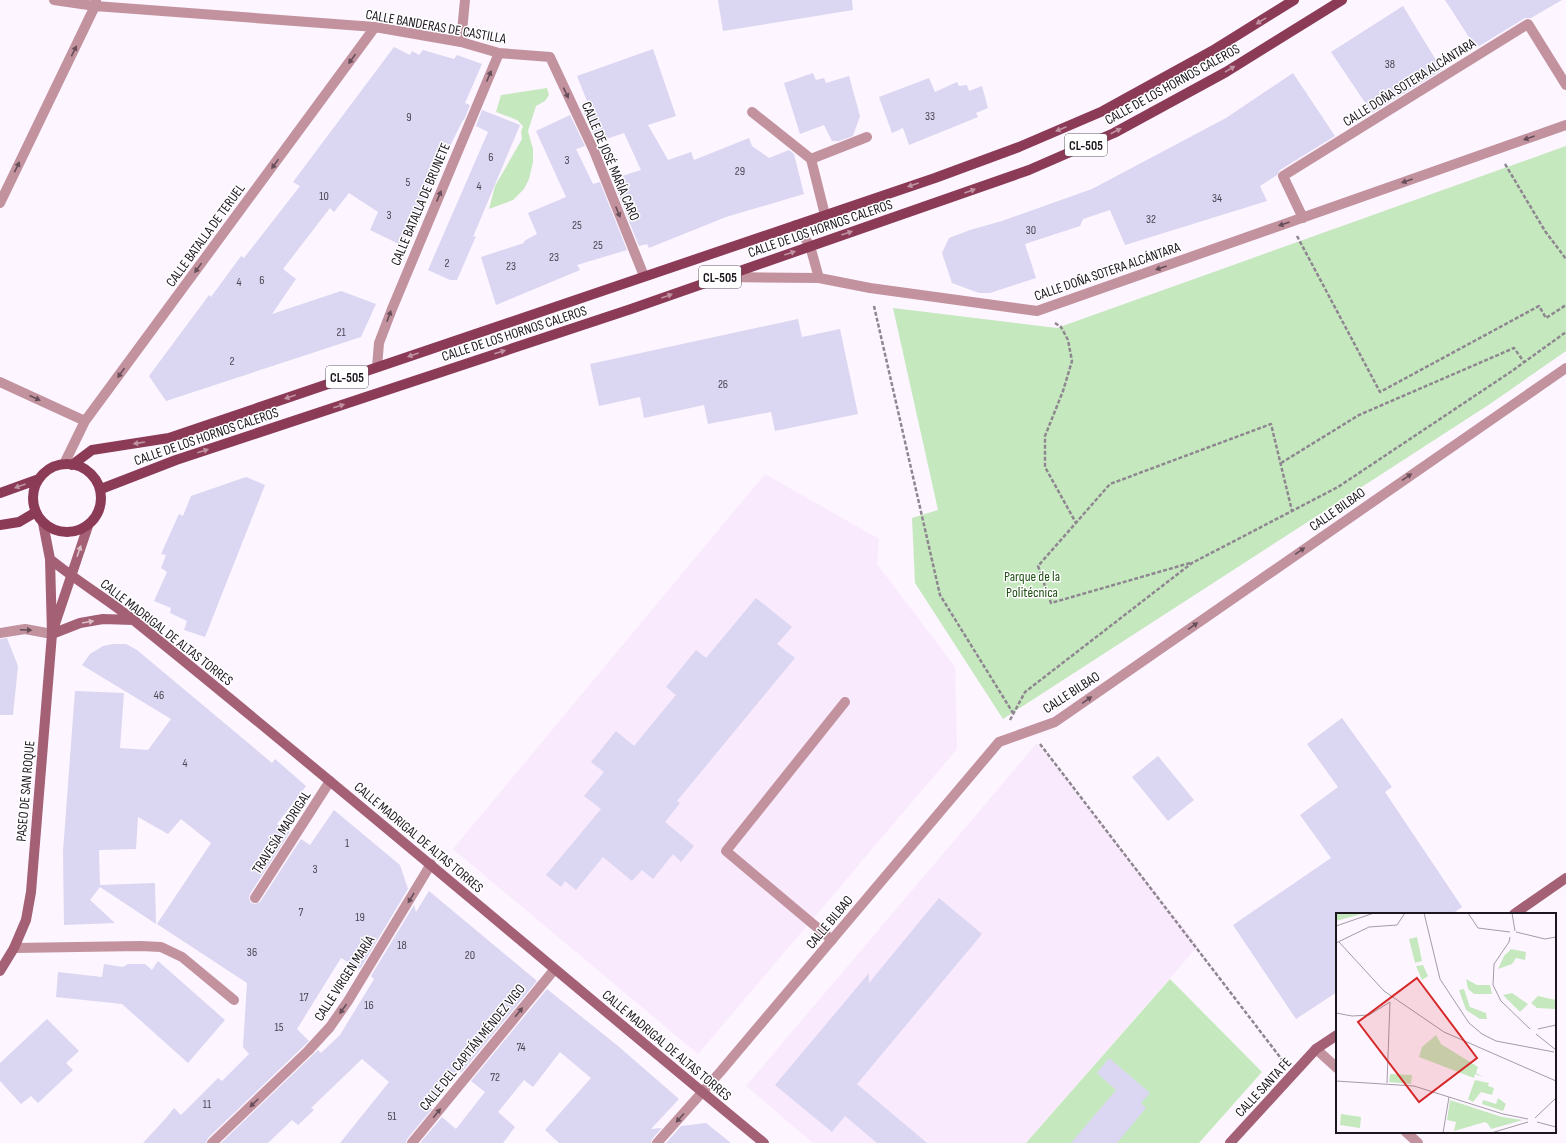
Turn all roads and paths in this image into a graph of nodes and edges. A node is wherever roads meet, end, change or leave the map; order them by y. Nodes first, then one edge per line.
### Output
1 (54, 0) edge
2 (465, 0) edge
3 (1294, 0) edge
4 (1342, 0) edge
5 (96, 3) edge
6 (375, 28) junction
7 (461, 42) junction
8 (499, 53) junction
9 (550, 57) joint
10 (1566, 84) edge
11 (752, 112) dead end
12 (1566, 125) edge
13 (867, 137) dead end
14 (811, 160) junction
15 (1504, 162) dead end
16 (0, 203) edge
17 (825, 215) junction
18 (1302, 218) junction
19 (796, 225) junction
20 (1297, 235) dead end
21 (810, 246) junction
22 (1566, 259) edge
23 (644, 276) junction
24 (721, 277) junction
25 (820, 278) junction
26 (870, 288) junction
27 (1566, 305) edge
28 (1054, 323) dead end
29 (1566, 332) edge
30 (1524, 362) junction
31 (377, 367) junction
32 (1566, 368) edge
33 (0, 382) edge
34 (85, 421) junction
35 (1280, 463) junction
36 (68, 464) junction
37 (40, 479) junction
38 (100, 489) junction
39 (0, 493) edge
40 (1292, 511) junction
41 (36, 512) junction
42 (43, 523) junction
43 (1076, 523) junction
44 (0, 525) edge
45 (88, 526) junction
46 (50, 559) junction
47 (1192, 563) junction
48 (71, 576) junction
49 (133, 620) junction
50 (0, 633) edge
51 (52, 634) junction
52 (845, 702) dead end
53 (1014, 713) junction
54 (1030, 731) junction
55 (998, 742) junction
56 (330, 781) junction
57 (431, 864) junction
58 (1566, 878) edge
59 (255, 898) dead end
60 (1515, 913) edge
61 (832, 940) junction
62 (14, 948) junction
63 (554, 970) junction
64 (0, 971) edge
65 (234, 1000) dead end
66 (1336, 1036) edge
67 (1316, 1049) junction
68 (1336, 1067) edge
69 (1294, 1075) junction
70 (703, 1092) junction
71 (1407, 1133) edge
72 (212, 1143) edge
73 (412, 1143) edge
74 (657, 1143) edge
75 (764, 1143) edge
76 (1230, 1143) edge
77 (1418, 1143) edge

1 - 5 street, CALLE BANDERAS DE CASTILLA
2 - 7 street
3 -> 17 main road, CALLE DE LOS HORNOS CALEROS / CL-505
21 -> 4 main road, CALLE DE LOS HORNOS CALEROS / CL-505
5 - 6 street, CALLE BANDERAS DE CASTILLA
16 -> 5 street
6 - 7 street, CALLE BANDERAS DE CASTILLA
6 -> 34 street, CALLE BATALLA DE TERUEL
7 - 8 street, CALLE BANDERAS DE CASTILLA
8 - 9 street, CALLE BANDERAS DE CASTILLA
31 -> 8 street, CALLE BATALLA DE BRUNETE
9 -> 23 street, CALLE DE JOSÉ MARÍA CARO
10 - 18 street, CALLE DOÑA SOTERA ALCÁNTARA
11 - 14 street
12 -> 18 street, CALLE DOÑA SOTERA ALCÁNTARA
13 - 14 street
14 - 17 street, CALLE DE LOS HORNOS CALEROS
15 - 22 path
17 - 19 main road, CALLE DE LOS HORNOS CALEROS / CL-505
18 -> 26 street, CALLE DOÑA SOTERA ALCÁNTARA
19 - 21 street
19 - 23 main road, CALLE DE LOS HORNOS CALEROS / CL-505
20 - 27 path
24 -> 21 main road, CALLE DE LOS HORNOS CALEROS / CL-505
21 - 25 street
23 -> 31 main road, CALLE DE LOS HORNOS CALEROS / CL-505
24 - 25 street, CALLE DOÑA SOTERA ALCÁNTARA
38 -> 24 main road, CALLE DE LOS HORNOS CALEROS / CL-505
25 - 26 street, CALLE DOÑA SOTERA ALCÁNTARA
26 - 53 path
28 - 43 path
29 - 30 path
30 - 35 path
30 - 40 path
31 -> 36 main road, CALLE DE LOS HORNOS CALEROS / CL-505
54 -> 32 street, CALLE BILBAO
33 -> 34 street
34 - 36 street, CALLE BATALLA DE TERUEL
35 - 40 path
35 - 43 path
36 - 37 main road, CL-505
36 - 38 main road
37 -> 39 main road, CL-505
37 - 41 main road
38 - 45 main road
40 - 47 path
41 - 42 main road
41 - 44 main road
42 - 45 main road
42 - 46 street, PASEO DE SAN ROQUE
43 - 47 path
48 -> 45 street, PASEO DE SAN ROQUE
46 - 48 street, CALLE MADRIGAL DE ALTAS TORRES
46 - 51 street, PASEO DE SAN ROQUE
47 - 53 path
48 - 49 street, CALLE MADRIGAL DE ALTAS TORRES
48 - 51 street, PASEO DE SAN ROQUE
51 -> 49 street
49 - 56 street, CALLE MADRIGAL DE ALTAS TORRES
50 -> 51 street
51 - 62 street, PASEO DE SAN ROQUE
52 - 61 street
53 - 55 path
54 - 55 street, CALLE BILBAO
54 - 69 path
55 - 61 street, CALLE BILBAO
56 - 57 street, CALLE MADRIGAL DE ALTAS TORRES
56 - 59 street, TRAVESÍA MADRIGAL
57 - 63 street, CALLE MADRIGAL DE ALTAS TORRES
57 -> 72 street, CALLE VIRGEN MARÍA
58 - 60 street
61 - 70 street, CALLE BILBAO
62 - 64 street, PASEO DE SAN ROQUE
62 - 65 street
63 - 70 street, CALLE MADRIGAL DE ALTAS TORRES
73 -> 63 street, CALLE DEL CAPITÁN MÉNDEZ VIGO
66 - 67 street, CALLE SANTA FE
67 - 68 street
67 - 69 street, CALLE SANTA FE
69 - 76 street, CALLE SANTA FE
70 -> 74 street, CALLE BILBAO
70 - 75 street, CALLE MADRIGAL DE ALTAS TORRES
71 - 77 street

